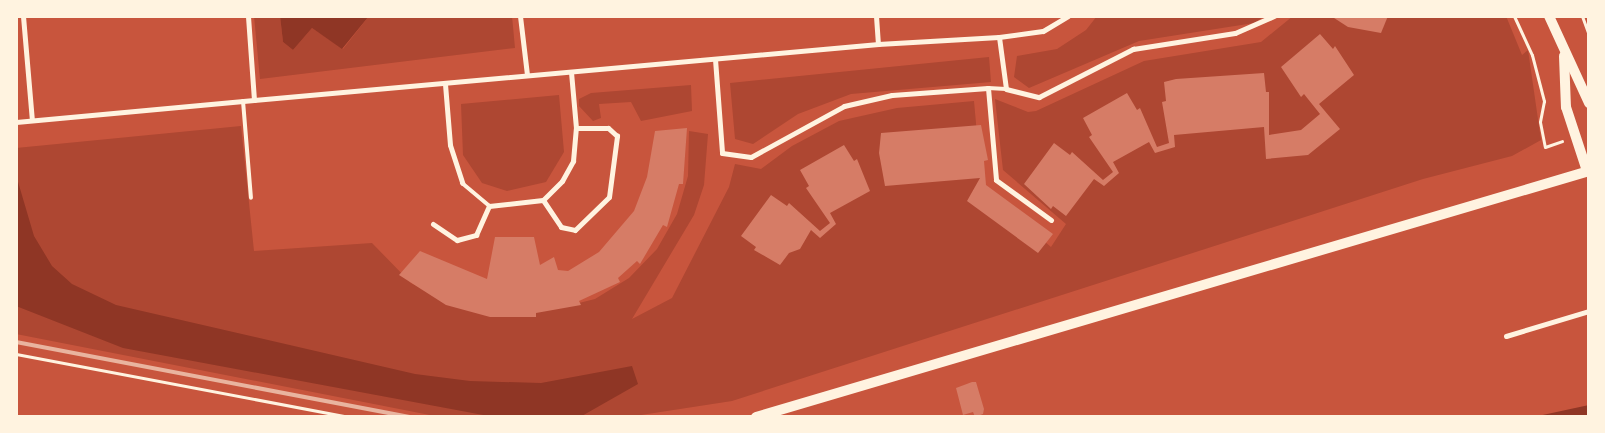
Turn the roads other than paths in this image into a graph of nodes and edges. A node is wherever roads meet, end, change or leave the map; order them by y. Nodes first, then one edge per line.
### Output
1 (23, 16) edge
2 (248, 16) edge
3 (520, 16) edge
4 (876, 16) edge
5 (1068, 16) edge
6 (1274, 16) edge
7 (1549, 16) edge
8 (1000, 38) junction
9 (878, 44) junction
10 (1564, 56) junction
11 (715, 59) junction
12 (571, 72) junction
13 (526, 76) junction
14 (445, 84) junction
15 (988, 88) junction
16 (1006, 89) junction
17 (254, 100) junction
18 (243, 101) junction
19 (1589, 103) edge
20 (32, 120) junction
21 (19, 122) edge
22 (576, 128) junction
23 (1588, 171) edge
24 (462, 183) joint
25 (251, 198) dead end
26 (543, 200) junction
27 (488, 206) junction
28 (1051, 220) dead end
29 (433, 224) dead end
30 (1589, 311) edge
31 (1506, 336) dead end
32 (756, 417) edge

1 - 20 street
2 - 17 street
3 - 13 street
4 - 9 street
5 - 8 street
6 - 16 street
7 - 10 main road
8 - 9 street
8 - 16 street
9 - 11 street
10 - 19 main road
10 - 23 main road
11 - 12 street
11 - 15 street
12 - 13 street
12 - 22 street
13 - 14 street
14 - 17 street
14 - 24 street
15 - 16 lane
15 - 28 street
17 - 18 street
18 - 20 street
18 - 25 lane
20 - 21 street
22 - 26 street
22 - 26 street
23 - 32 main road
24 - 27 lane
26 - 27 street
27 - 29 street
30 - 31 street

